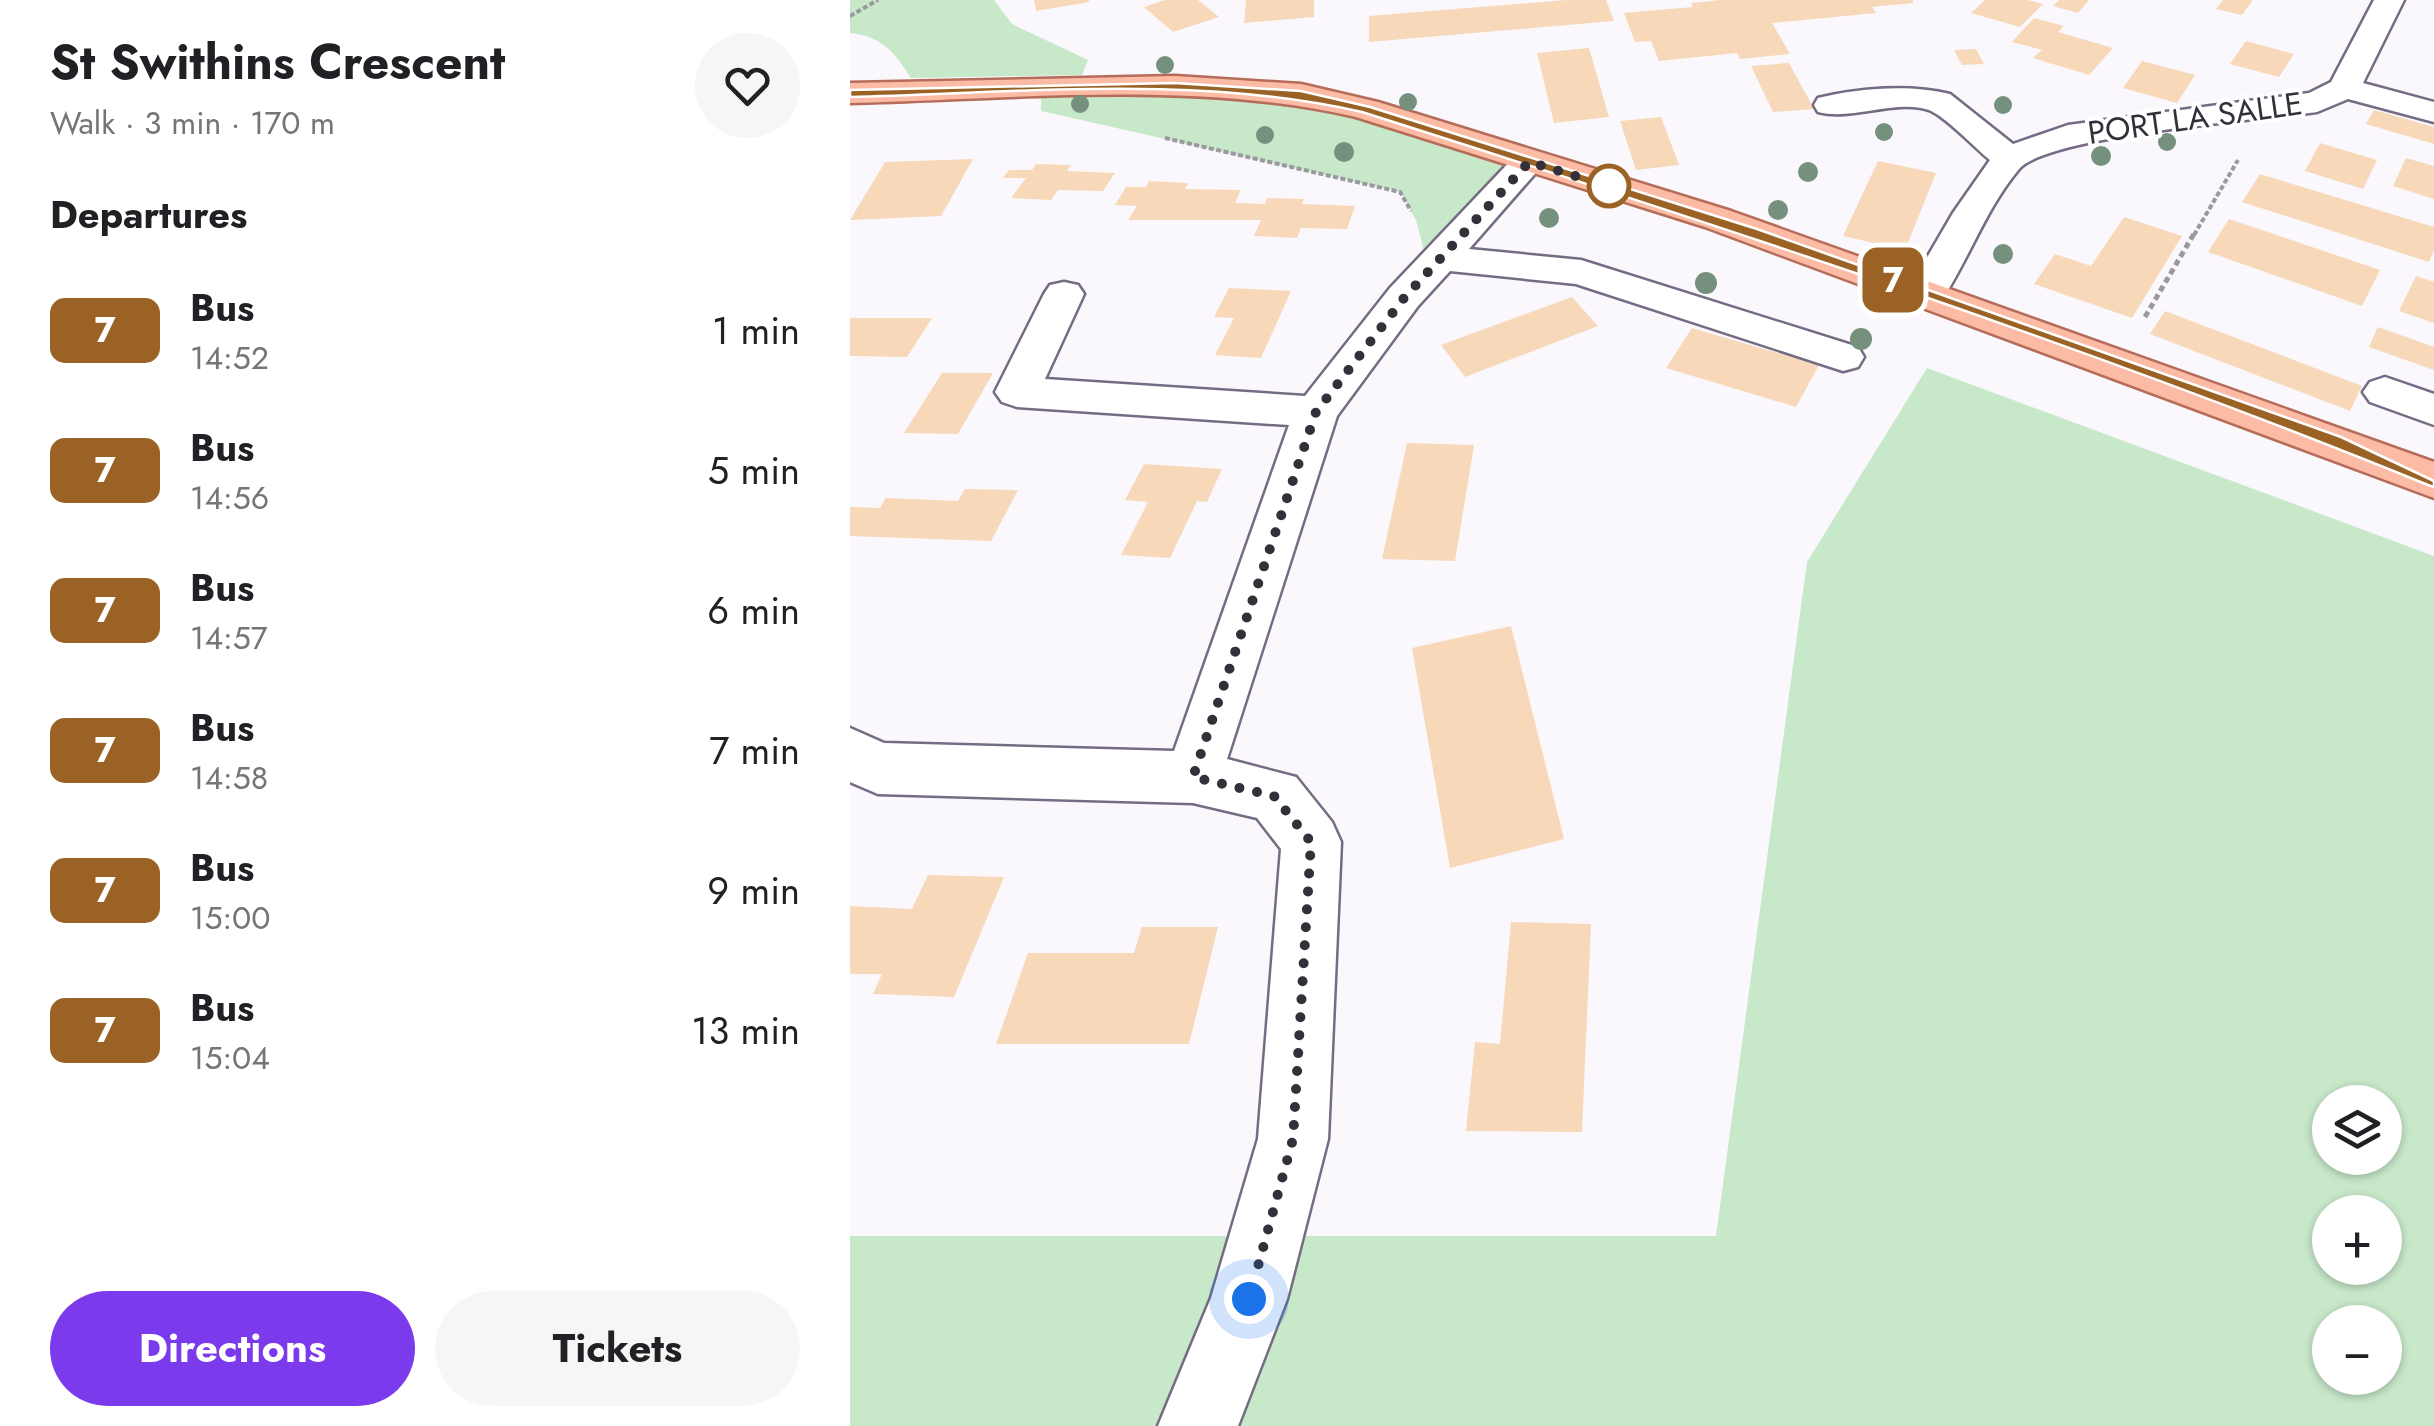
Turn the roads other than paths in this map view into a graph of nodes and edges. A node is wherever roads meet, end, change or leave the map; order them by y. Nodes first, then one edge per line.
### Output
1 (2388, 0) edge
2 (2344, 88) junction
3 (850, 93) edge
4 (1830, 105) dead end
5 (2434, 112) edge
6 (2009, 158) junction
7 (1529, 162) junction
8 (1434, 264) junction
9 (1927, 292) junction
10 (1064, 294) dead end
11 (1843, 356) dead end
12 (2385, 392) dead end
13 (2434, 410) edge
14 (1316, 412) junction
15 (2434, 481) edge
16 (850, 753) edge
17 (1193, 777) junction
18 (1198, 1426) edge

1 - 2 street, PORT LA SALLE
2 - 5 street
2 - 6 street, PORT LA SALLE
3 - 7 main road
4 - 6 street
6 - 9 street
7 - 8 street
7 - 9 main road
8 - 11 street
8 - 14 street
9 - 15 main road
10 - 14 street
12 - 13 street
14 - 17 street
16 - 17 street
17 - 18 street

